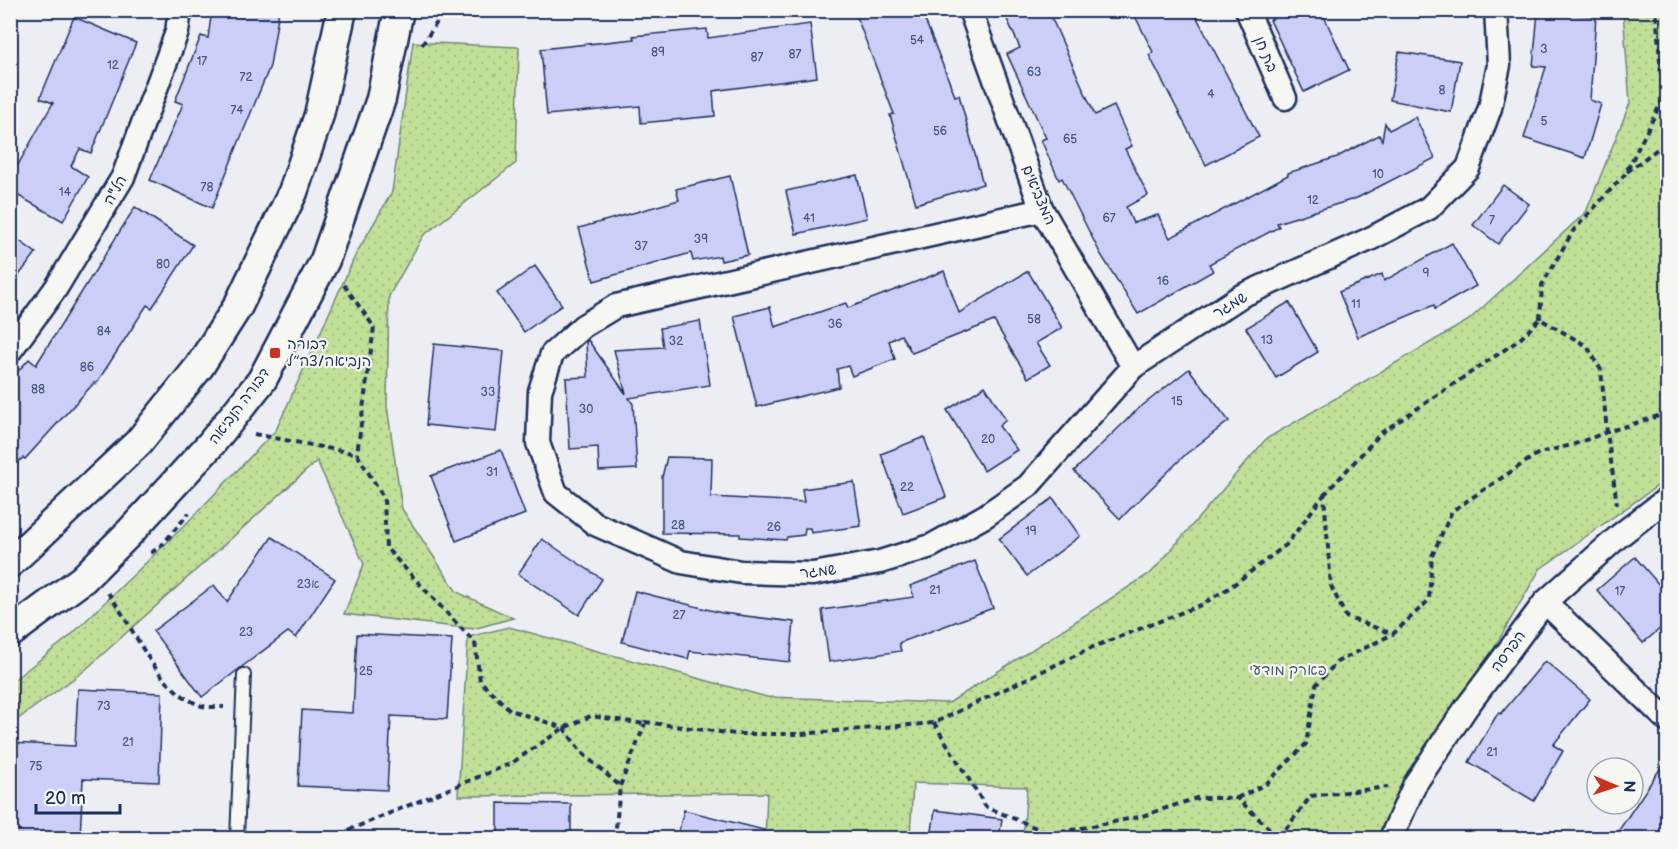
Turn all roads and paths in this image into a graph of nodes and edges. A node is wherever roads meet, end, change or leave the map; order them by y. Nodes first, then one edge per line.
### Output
1 (180, 10) edge
2 (342, 10) edge
3 (399, 10) edge
4 (970, 10) edge
5 (1247, 10) edge
6 (1496, 10) edge
7 (1665, 10) edge
8 (1656, 11) edge
9 (1285, 98) dead end
10 (1668, 141) edge
11 (1624, 174) junction
12 (1042, 210) junction
13 (326, 260) junction
14 (1540, 319) junction
15 (10, 351) edge
16 (1133, 367) junction
17 (1668, 413) edge
18 (1607, 432) junction
19 (253, 434) dead end
20 (357, 454) junction
21 (1324, 495) junction
22 (1668, 498) edge
23 (1619, 536) junction
24 (10, 562) edge
25 (83, 579) junction
26 (1545, 602) junction
27 (10, 633) edge
28 (1393, 634) junction
29 (244, 675) dead end
30 (243, 709) junction
31 (1668, 721) edge
32 (934, 723) junction
33 (645, 724) junction
34 (564, 728) junction
35 (1416, 784) junction
36 (620, 786) junction
37 (1238, 798) junction
38 (237, 838) edge
39 (329, 838) edge
40 (615, 838) edge
41 (1279, 838) edge
42 (1391, 838) edge

1 - 15 street, הל"ה
2 - 24 street
3 - 13 street, דבורה הנביאה
4 - 12 street, המצביאים
5 - 9 street, בת חן
6 - 16 street, שמגר
7 - 8 path
8 - 11 path
10 - 11 path
11 - 14 path
12 - 16 street, המצביאים
12 - 16 street, שמגר
13 - 20 path
13 - 25 street, דבורה הנביאה
14 - 18 path
14 - 21 path
17 - 18 path
18 - 23 path
18 - 28 path
19 - 20 path
20 - 34 path
21 - 28 path
21 - 32 path
22 - 23 street, הפרסה
23 - 26 street, הפרסה
25 - 27 street, דבורה הנביאה
25 - 30 path
26 - 31 street
26 - 35 street, הפרסה
28 - 37 path
29 - 30 lane
30 - 38 lane
32 - 33 path
32 - 37 path
33 - 34 path
33 - 36 path
34 - 36 path
34 - 39 path
35 - 41 path
35 - 42 street, הפרסה
36 - 40 path
37 - 41 path

